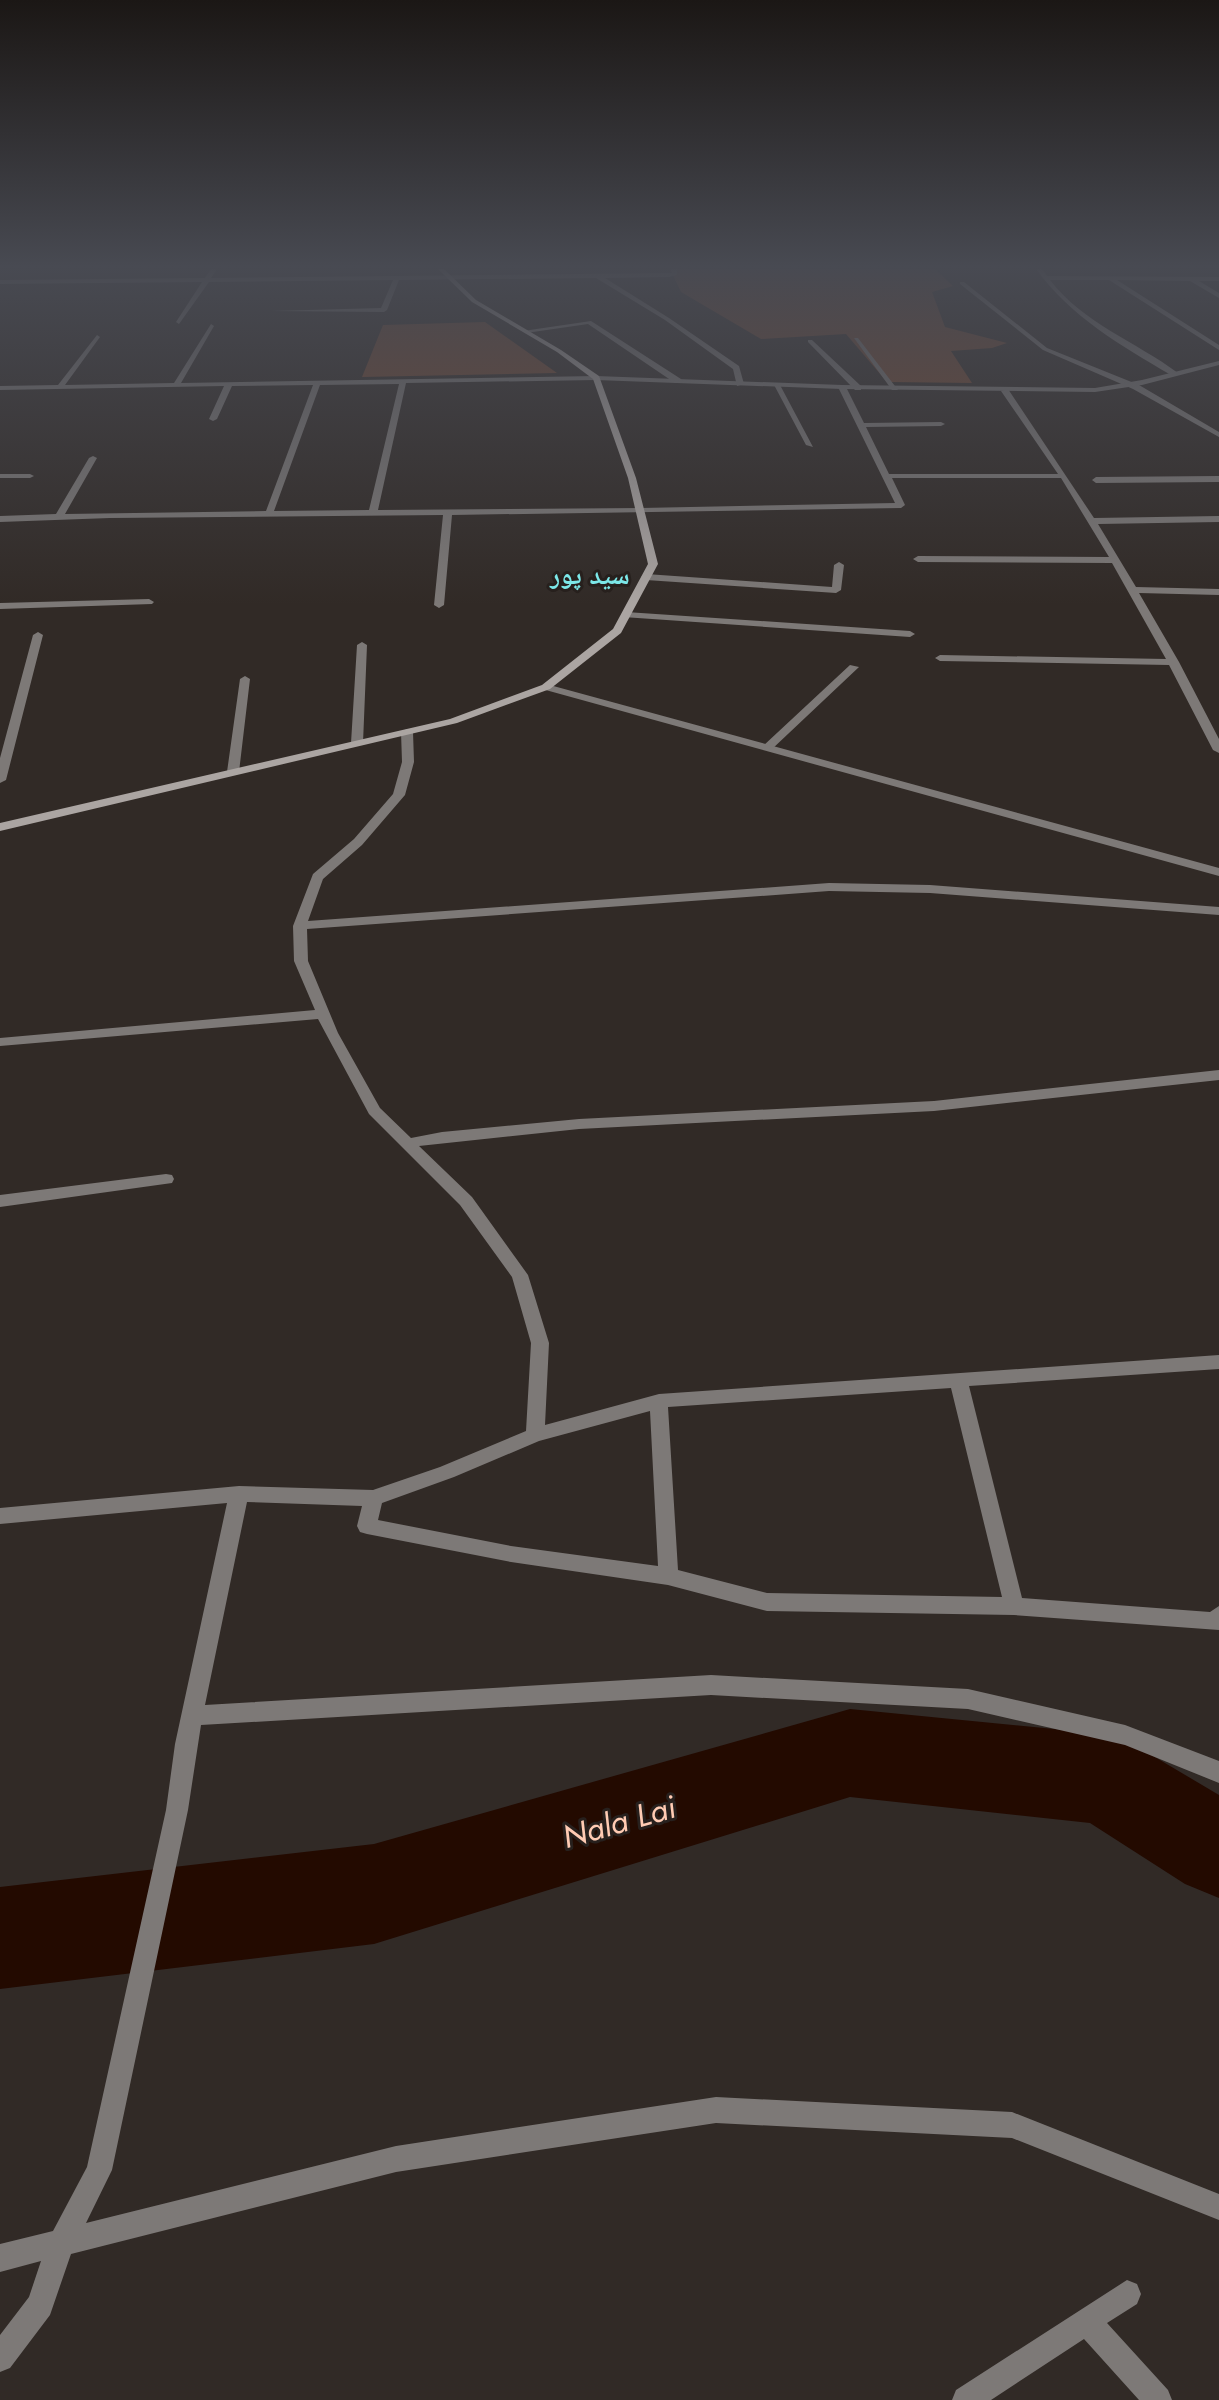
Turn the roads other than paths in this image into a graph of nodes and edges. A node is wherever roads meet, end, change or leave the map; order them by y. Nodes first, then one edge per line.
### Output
1 (64, 381) edge
2 (178, 381) edge
3 (403, 381) joint
4 (597, 381) edge
5 (678, 381) edge
6 (739, 381) edge
7 (851, 381) edge
8 (889, 381) edge
9 (1122, 381) edge
10 (1152, 381) edge
11 (317, 383) junction
12 (229, 384) junction
13 (740, 384) junction
14 (176, 385) junction
15 (776, 385) junction
16 (60, 387) junction
17 (842, 387) junction
18 (1136, 387) junction
19 (0, 388) edge
20 (858, 388) junction
21 (895, 388) junction
22 (1005, 391) junction
23 (213, 419) dead end
24 (941, 424) dead end
25 (862, 425) junction
26 (1219, 435) edge
27 (810, 445) dead end
28 (93, 458) dead end
29 (0, 476) edge
30 (30, 476) dead end
31 (888, 476) junction
32 (1063, 476) junction
33 (1219, 479) edge
34 (1096, 480) dead end
35 (641, 511) junction
36 (448, 512) junction
37 (373, 513) junction
38 (269, 514) junction
39 (59, 517) junction
40 (0, 519) edge
41 (1219, 519) edge
42 (1092, 521) junction
43 (918, 559) dead end
44 (1114, 560) junction
45 (839, 565) dead end
46 (646, 577) junction
47 (1132, 590) junction
48 (1219, 592) edge
49 (149, 602) dead end
50 (439, 605) dead end
51 (0, 606) edge
52 (626, 615) junction
53 (910, 634) dead end
54 (38, 635) dead end
55 (362, 645) dead end
56 (940, 658) dead end
57 (1174, 662) junction
58 (854, 667) dead end
59 (245, 679) dead end
60 (546, 687) junction
61 (407, 732) junction
62 (357, 743) junction
63 (767, 748) junction
64 (1219, 750) edge
65 (233, 772) junction
66 (0, 780) edge
67 (0, 827) edge
68 (1219, 872) edge
69 (1219, 911) edge
70 (300, 926) junction
71 (323, 1014) junction
72 (0, 1042) edge
73 (1219, 1075) edge
74 (405, 1144) junction
75 (166, 1179) dead end
76 (0, 1201) edge
77 (1219, 1362) edge
78 (959, 1382) junction
79 (659, 1401) junction
80 (535, 1435) junction
81 (239, 1494) junction
82 (373, 1498) junction
83 (0, 1516) edge
84 (668, 1576) junction
85 (1014, 1606) junction
86 (1219, 1615) edge
87 (192, 1716) junction
88 (1219, 1772) edge
89 (1219, 2207) edge
90 (61, 2244) junction
91 (0, 2258) edge
92 (1127, 2294) dead end
93 (1086, 2321) junction
94 (0, 2358) edge
95 (966, 2400) edge
96 (1158, 2400) edge

1 - 16 street
2 - 14 street
3 - 11 street
3 - 37 street
4 - 35 main road
5 - 13 street
6 - 13 street
7 - 20 street
8 - 21 street
9 - 18 street
10 - 18 street
11 - 12 street
11 - 38 street
12 - 14 street
12 - 23 street
13 - 15 street
14 - 16 street
15 - 17 street
15 - 27 street
16 - 19 street
17 - 20 street
17 - 25 street
18 - 22 street
18 - 26 street
20 - 21 street
21 - 22 street
22 - 32 street
24 - 25 street
25 - 31 street
28 - 39 street
29 - 30 street
31 - 32 street
31 - 35 street
32 - 42 street
33 - 34 street
35 - 36 street
35 - 46 main road
36 - 37 street
36 - 50 street
37 - 38 street
38 - 39 street
39 - 40 street
41 - 42 street
42 - 44 street
43 - 44 street
44 - 47 street
45 - 46 street
46 - 52 main road
47 - 48 street
47 - 57 street
49 - 51 street
52 - 53 street
52 - 60 main road
54 - 66 street
55 - 62 street
56 - 57 street
57 - 64 street
58 - 63 street
59 - 65 street
60 - 61 main road
60 - 63 street
61 - 62 main road
61 - 70 street
62 - 65 main road
63 - 68 street
65 - 67 main road
69 - 70 street
70 - 71 street
71 - 72 street
71 - 74 street
73 - 74 street
74 - 80 street
75 - 76 street
77 - 78 street
78 - 79 street
78 - 85 street
79 - 80 street
79 - 84 street
80 - 82 street
81 - 82 street
81 - 83 street
81 - 87 street
82 - 84 street
84 - 85 street
85 - 86 street
87 - 88 street
87 - 90 street
89 - 90 street
90 - 91 street
90 - 94 street
92 - 93 street
93 - 95 street
93 - 96 street

